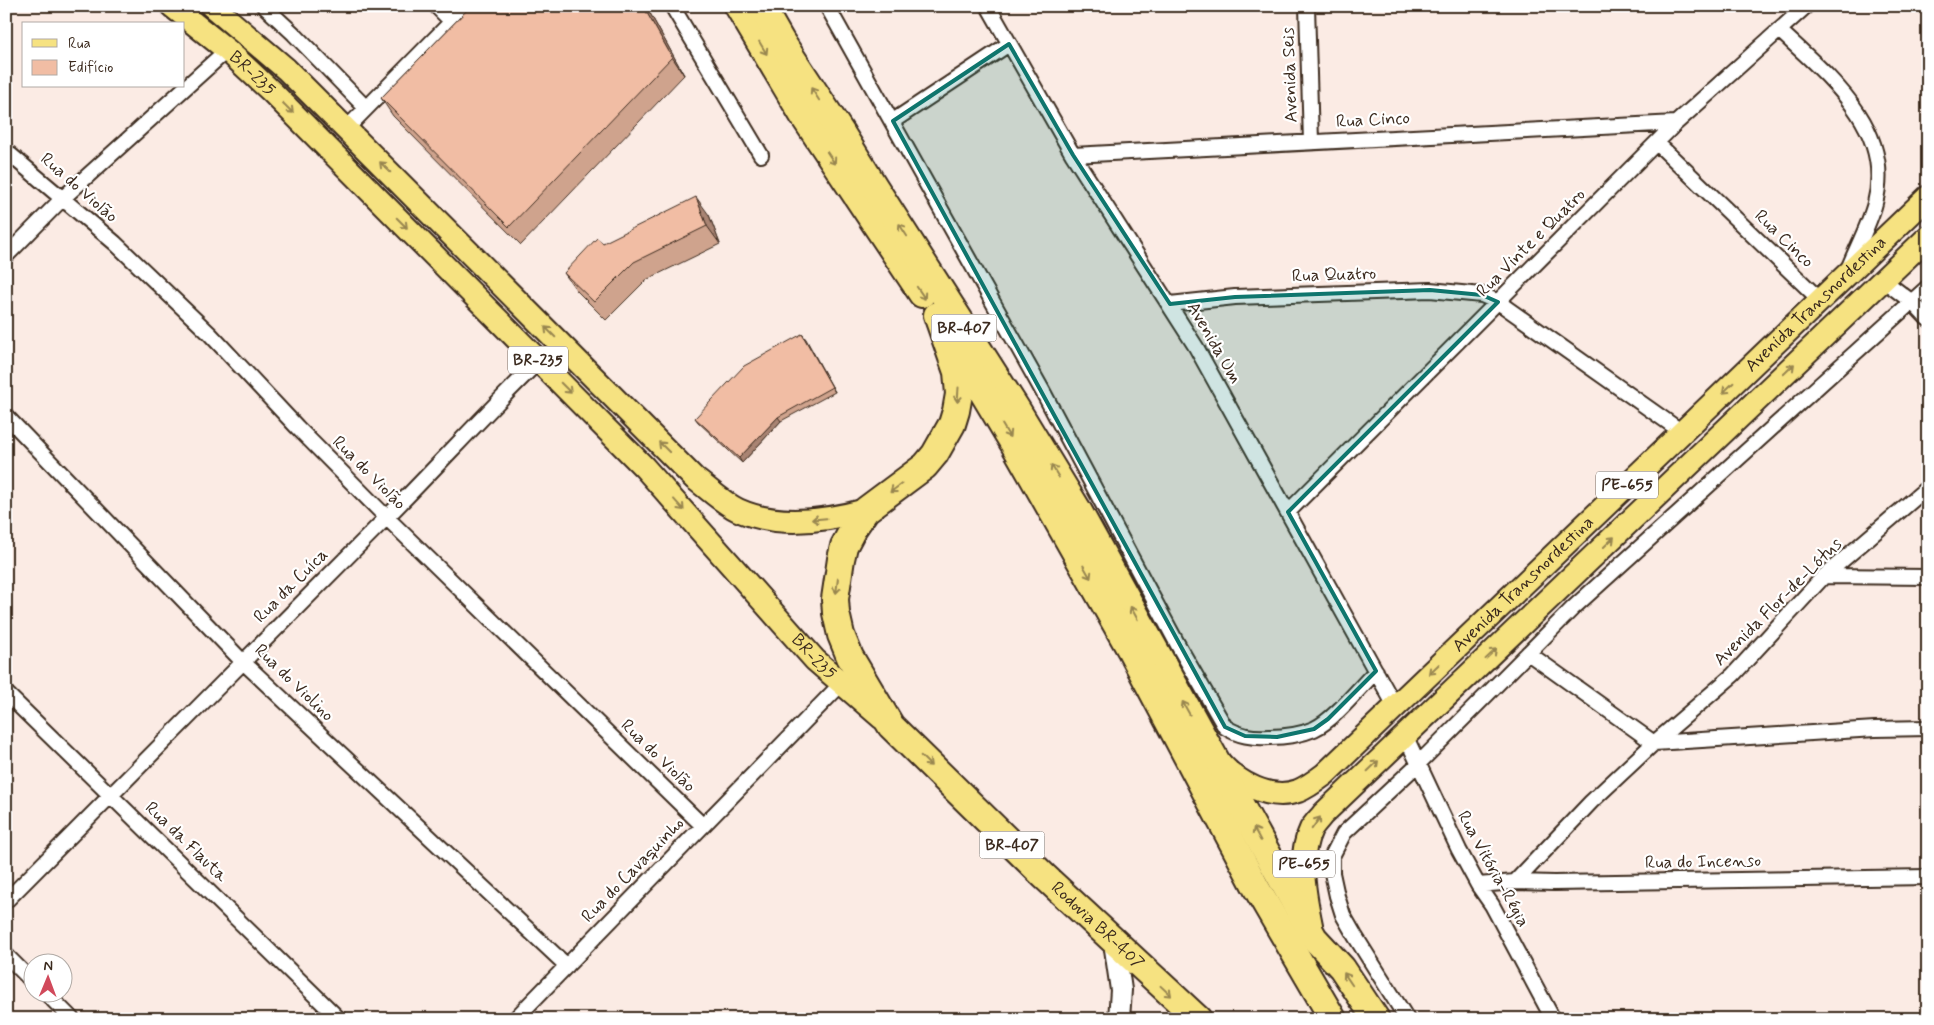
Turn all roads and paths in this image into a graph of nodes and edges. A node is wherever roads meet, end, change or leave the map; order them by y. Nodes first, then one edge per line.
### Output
1 (172, 6) edge
2 (212, 6) edge
3 (264, 6) edge
4 (436, 6) edge
5 (467, 6) edge
6 (672, 6) edge
7 (738, 6) edge
8 (761, 6) edge
9 (827, 6) edge
10 (988, 6) edge
11 (1306, 6) edge
12 (1806, 6) edge
13 (451, 22) junction
14 (1779, 30) junction
15 (1009, 44) junction
16 (227, 50) junction
17 (185, 88) edge
18 (185, 88) edge
19 (366, 108) junction
20 (892, 120) junction
21 (1676, 123) junction
22 (346, 129) junction
23 (1311, 142) junction
24 (1657, 143) junction
25 (6, 151) edge
26 (761, 155) dead end
27 (1073, 155) junction
28 (1928, 197) edge
29 (62, 198) junction
30 (1928, 237) edge
31 (6, 256) edge
32 (1845, 276) junction
33 (1883, 280) junction
34 (1928, 286) edge
35 (1820, 300) junction
36 (1498, 302) junction
37 (1912, 302) junction
38 (1170, 304) junction
39 (936, 315) junction
40 (1928, 319) edge
41 (539, 361) junction
42 (6, 416) edge
43 (1682, 432) junction
44 (1928, 487) edge
45 (866, 510) junction
46 (1288, 512) junction
47 (386, 517) junction
48 (1824, 576) junction
49 (1928, 577) edge
50 (1168, 651) junction
51 (1528, 653) junction
52 (242, 661) junction
53 (1376, 671) junction
54 (841, 684) junction
55 (6, 693) edge
56 (1395, 706) junction
57 (891, 726) junction
58 (1928, 728) edge
59 (1405, 735) junction
60 (1654, 743) junction
61 (1210, 751) junction
62 (1418, 764) junction
63 (111, 795) junction
64 (702, 826) junction
65 (1928, 877) edge
66 (1515, 882) junction
67 (1478, 885) junction
68 (6, 901) edge
69 (1314, 938) junction
70 (1114, 942) junction
71 (6, 955) edge
72 (566, 966) junction
73 (22, 970) edge
74 (55, 1002) edge
75 (72, 1019) edge
76 (339, 1019) edge
77 (515, 1019) edge
78 (1119, 1019) edge
79 (1198, 1019) edge
80 (1333, 1019) edge
81 (1376, 1019) edge
82 (1407, 1019) edge
83 (1553, 1019) edge

1 - 16 main road, BR-235 / BR-235
2 - 22 main road, BR-235 / BR-235
3 - 19 street
4 - 13 street
5 - 13 street
6 - 26 street
7 -> 39 highway
50 -> 8 highway, BR-407
9 - 20 street
10 - 15 street, Avenida Um
11 - 23 street, Avenida Seis
12 - 14 street, Rua Vinte e Quatro
13 - 19 street
14 - 21 street, Rua Vinte e Quatro
14 - 32 street
15 - 20 street
15 - 27 street, Avenida Um
16 - 18 street
16 -> 41 main road, BR-235 / BR-235
17 - 29 street
19 - 22 street
20 - 50 street
21 - 23 street, Rua Cinco
21 - 24 street, Rua Vinte e Quatro
45 -> 22 main road, BR-235 / BR-235
23 - 27 street, Rua Cinco
24 - 35 street, Rua Cinco
24 - 36 street, Rua Vinte e Quatro
25 - 29 street, Rua do Violão
27 - 38 street, Avenida Um
28 - 32 main road, Avenida Transnordestina / PE-655
29 - 31 street
29 - 47 street, Rua do Violão
30 - 33 main road, Avenida Transnordestina / PE-655
32 - 35 main road, Avenida Transnordestina / PE-655
33 - 37 street
59 -> 33 main road, Avenida Transnordestina / PE-655
34 - 37 street
35 -> 43 main road, Avenida Transnordestina / PE-655
36 - 38 street, Rua Quatro
36 - 43 street, Rua Quatro
36 - 46 street, Rua Vinte e Quatro
37 - 40 street
37 - 51 street
38 - 46 street, Avenida Um
39 -> 45 highway, Rodovia BR-407
39 -> 80 highway
41 - 47 street, Rua da Cuíca
41 -> 54 main road, BR-235 / BR-235
42 - 52 street, Rua do Violino
43 -> 56 main road, Avenida Transnordestina / PE-655
44 - 48 street, Avenida Flor-de-Lótus
45 -> 57 highway, Rodovia BR-407
46 - 53 street, Avenida Um
47 - 52 street, Rua da Cuíca
47 - 64 street, Rua do Violão
48 - 49 street
48 - 60 street, Avenida Flor-de-Lótus
50 - 53 street
61 -> 50 highway, BR-407
51 - 60 street
51 - 62 street
52 - 63 street, Rua da Cuíca
52 - 72 street, Rua do Violino
53 - 56 street, Avenida Um
54 - 57 main road, BR-235 / BR-235
54 - 64 street, Rua do Cavaquinho
55 - 63 street, Rua da Flauta
56 - 61 main road, Avenida Transnordestina / PE-655
57 -> 70 highway, Rodovia BR-407 / BR-407
58 - 60 street
59 - 62 street, Rua Vitória-Régia
69 -> 59 main road, Avenida Transnordestina / PE-655
60 - 66 street, Avenida Flor-de-Lótus
69 -> 61 highway, BR-407
62 - 67 street, Rua Vitória-Régia
62 - 82 street
63 - 68 street, Rua da Cuíca
63 - 76 street, Rua da Flauta
64 - 72 street, Rua do Cavaquinho
65 - 66 street, Rua do Incenso
66 - 67 street, Rua do Incenso
67 - 83 street, Rua Vitória-Régia
81 -> 69 highway, BR-407
70 - 78 street
70 -> 79 highway, Rodovia BR-407 / BR-407
71 - 73 street
72 - 77 street, Rua do Cavaquinho
74 - 75 street

